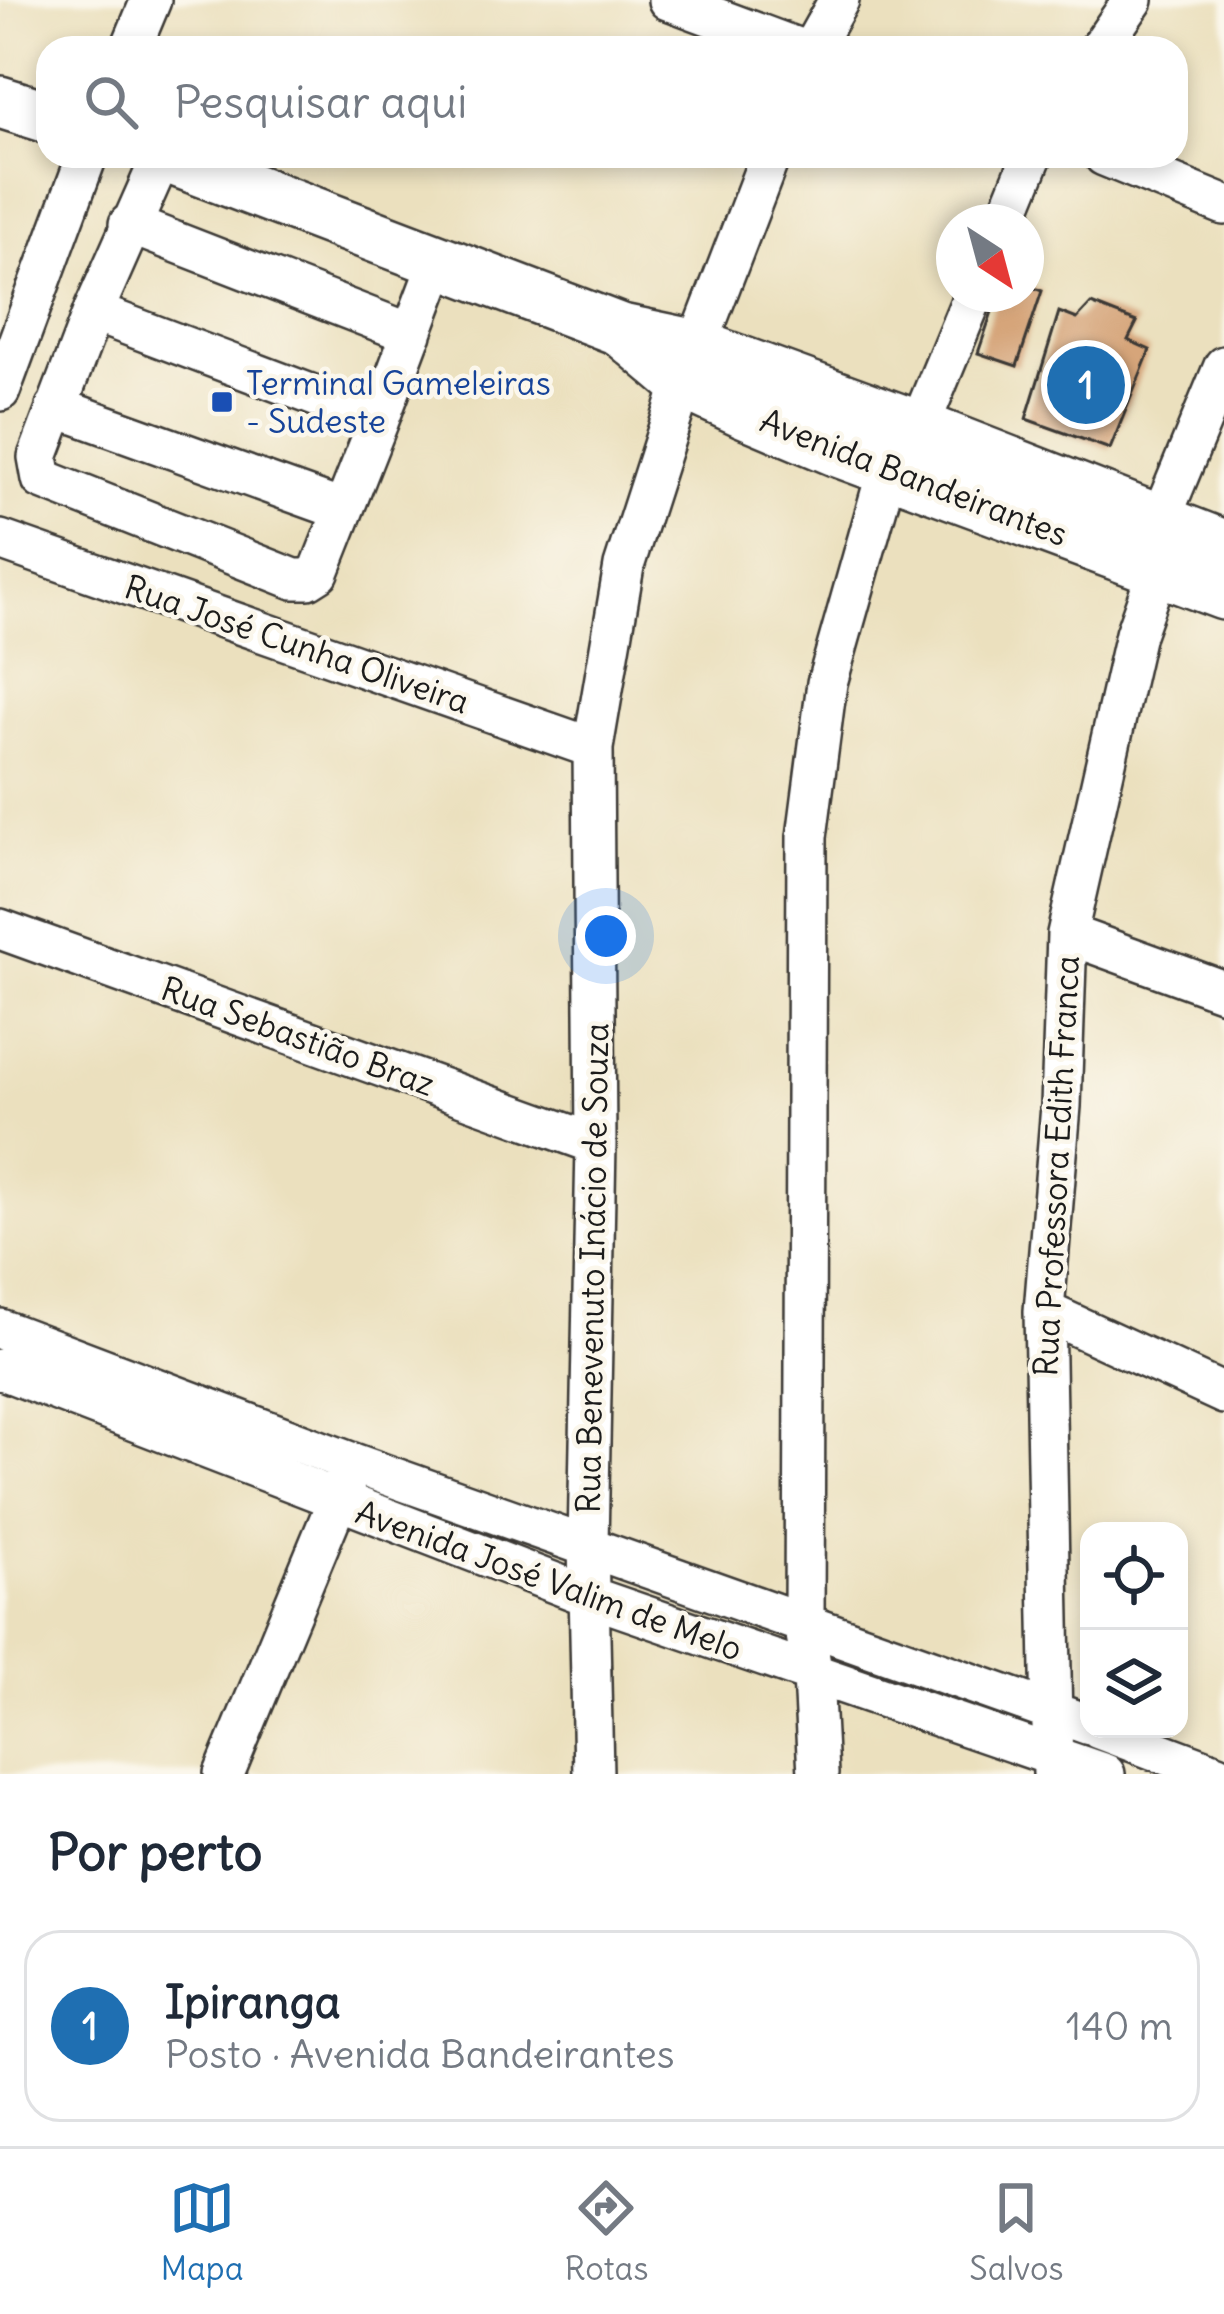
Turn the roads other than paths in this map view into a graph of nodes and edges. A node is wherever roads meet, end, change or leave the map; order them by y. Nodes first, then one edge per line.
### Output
1 (151, 0) edge
2 (668, 0) edge
3 (839, 0) edge
4 (1133, 0) edge
5 (136, 36) edge
6 (765, 36) edge
7 (819, 36) edge
8 (1108, 36) edge
9 (0, 102) edge
10 (36, 114) edge
11 (83, 168) edge
12 (157, 168) edge
13 (194, 168) edge
14 (765, 168) edge
15 (1028, 168) edge
16 (1133, 168) edge
17 (1013, 204) edge
18 (1224, 205) edge
19 (129, 224) junction
20 (438, 263) junction
21 (93, 312) junction
22 (967, 312) edge
23 (412, 334) junction
24 (690, 364) junction
25 (1224, 366) edge
26 (0, 391) edge
27 (56, 406) junction
28 (379, 420) junction
29 (919, 427) junction
30 (888, 468) junction
31 (342, 510) junction
32 (0, 540) edge
33 (1158, 546) junction
34 (1224, 546) edge
35 (1224, 594) edge
36 (593, 748) junction
37 (0, 929) edge
38 (1067, 934) junction
39 (1224, 992) edge
40 (596, 1144) junction
41 (1044, 1311) junction
42 (0, 1329) edge
43 (0, 1369) edge
44 (1224, 1394) edge
45 (353, 1463) junction
46 (337, 1501) junction
47 (588, 1544) junction
48 (591, 1597) junction
49 (803, 1623) junction
50 (813, 1676) junction
51 (1050, 1711) junction
52 (1080, 1722) edge
53 (1123, 1738) edge
54 (1053, 1764) edge
55 (224, 1774) edge
56 (593, 1774) edge
57 (818, 1774) edge
58 (1105, 1774) edge
59 (1218, 1774) edge

1 - 5 street
2 - 6 street
3 - 7 street
4 - 8 street
9 - 10 main road
11 - 26 street
12 - 19 street
13 - 20 main road, Avenida Bandeirantes
14 - 24 street, Rua Benevenuto Inácio de Souza
15 - 17 street
16 - 18 street
19 - 21 street
19 - 23 street
20 - 23 street
20 - 24 main road, Avenida Bandeirantes
21 - 27 street
21 - 28 street
22 - 29 street
23 - 28 street
24 - 29 main road, Avenida Bandeirantes
24 - 30 main road, Avenida Bandeirantes
24 - 36 street, Rua Benevenuto Inácio de Souza
25 - 33 street, Rua Professora Edith Franca
27 - 31 street
27 - 31 street
28 - 31 street
29 - 33 main road, Avenida Bandeirantes
30 - 33 main road, Avenida Bandeirantes
30 - 49 street
32 - 36 street, Rua José Cunha Oliveira
33 - 34 main road, Avenida Bandeirantes
33 - 35 main road, Avenida Bandeirantes
33 - 38 street, Rua Professora Edith Franca
36 - 40 street, Rua Benevenuto Inácio de Souza
37 - 40 street, Rua Sebastião Braz
38 - 39 street
38 - 41 street, Rua Professora Edith Franca
40 - 47 street, Rua Benevenuto Inácio de Souza
41 - 44 street
41 - 51 street, Rua Professora Edith Franca
42 - 45 street, Avenida José Valim de Melo
43 - 46 street, Avenida José Valim de Melo
45 - 46 street
45 - 47 street, Avenida José Valim de Melo
46 - 48 street, Avenida José Valim de Melo
46 - 55 street
47 - 48 street, Rua Benevenuto Inácio de Souza
47 - 49 street, Avenida José Valim de Melo
48 - 50 street, Avenida José Valim de Melo
48 - 56 street
49 - 50 street
49 - 51 street, Avenida José Valim de Melo
50 - 54 street, Avenida José Valim de Melo
50 - 57 street
51 - 52 street, Avenida José Valim de Melo
51 - 54 street, Rua Professora Edith Franca
53 - 59 street
54 - 58 street, Avenida José Valim de Melo

